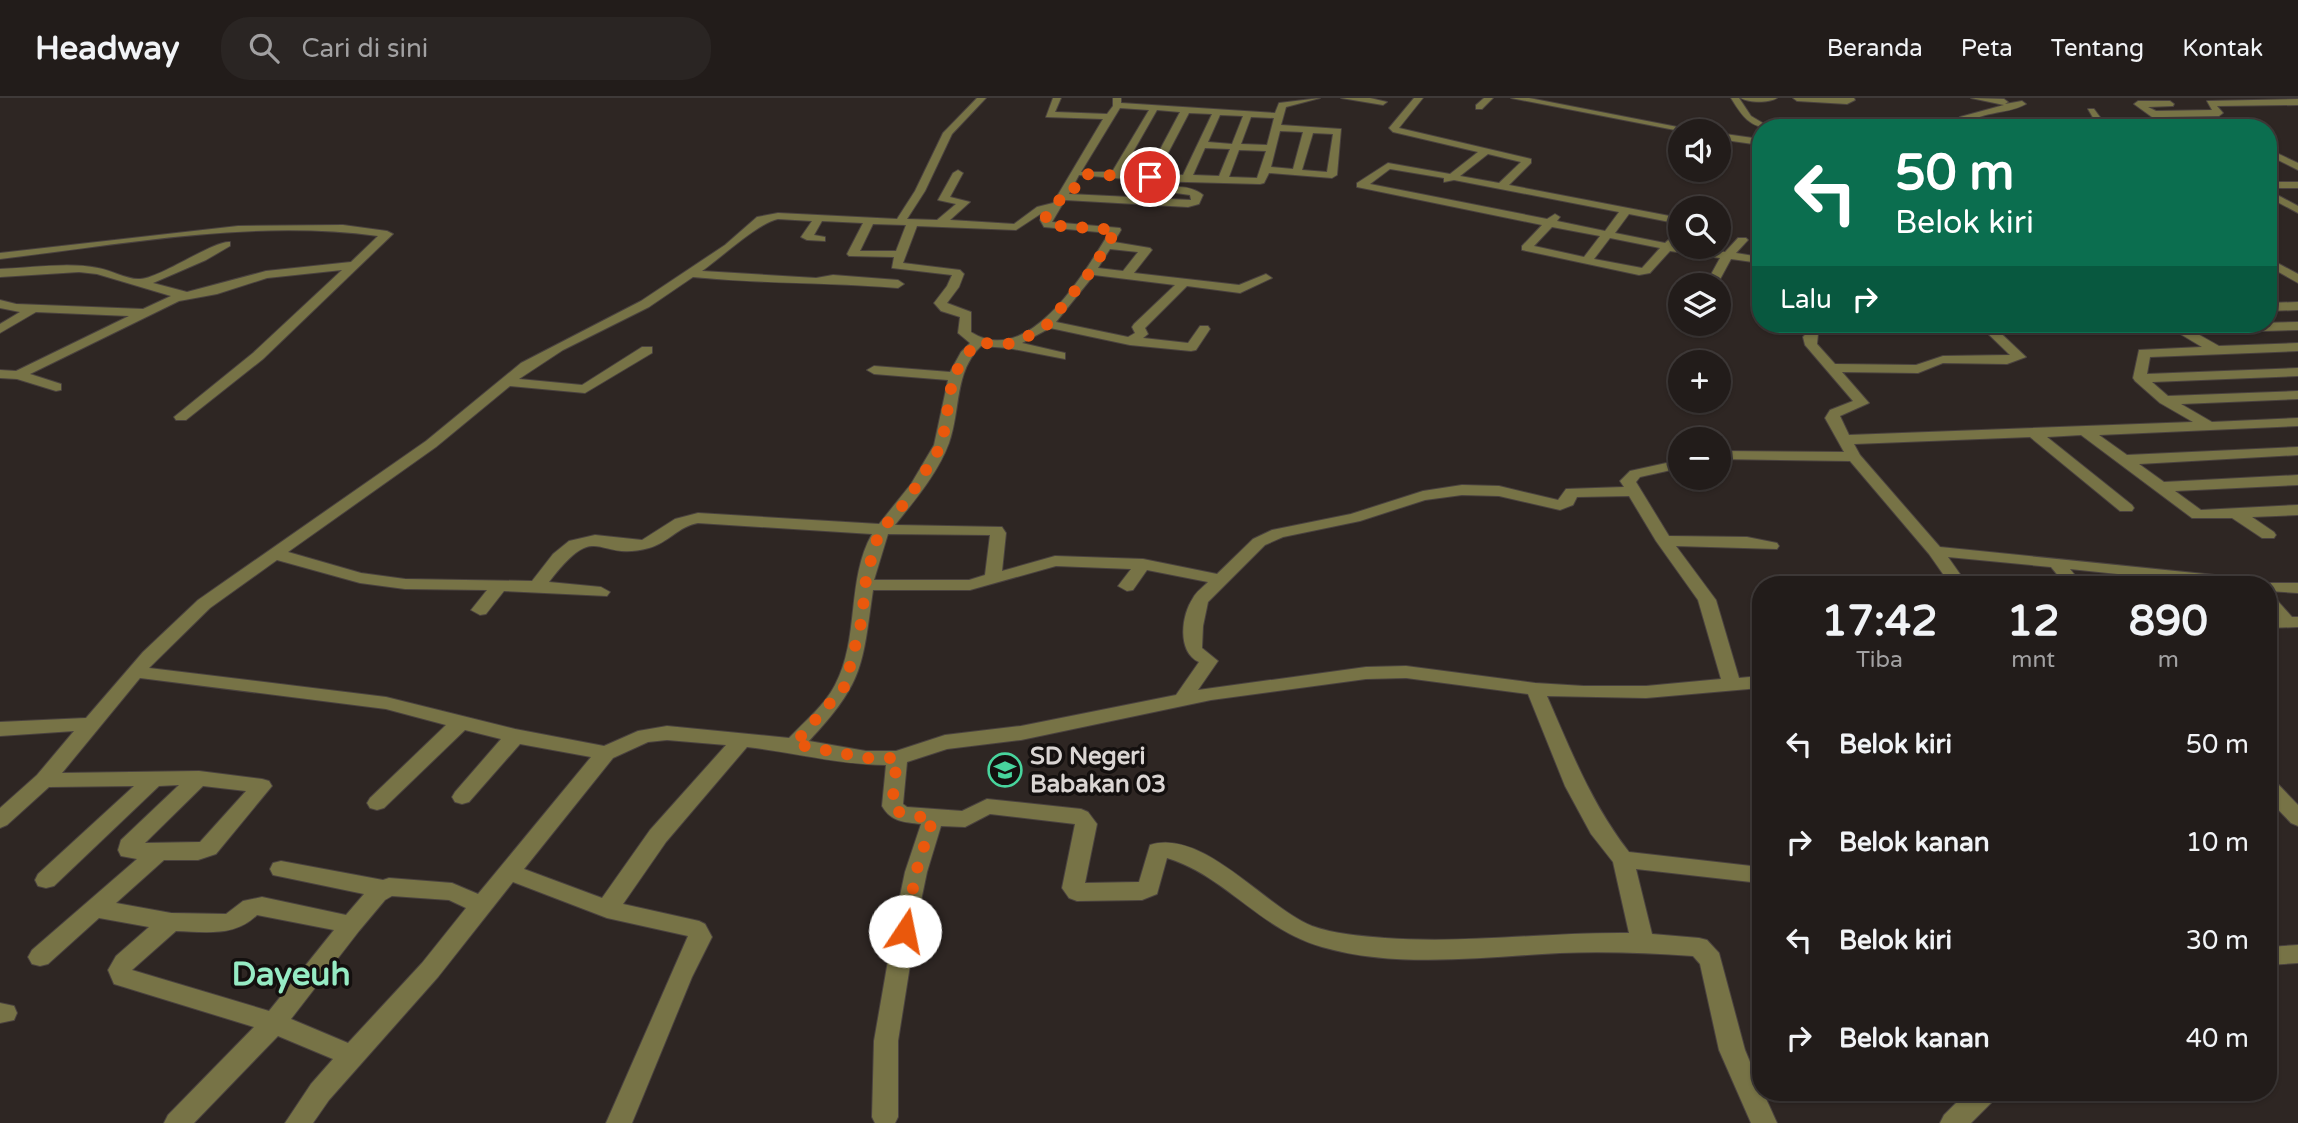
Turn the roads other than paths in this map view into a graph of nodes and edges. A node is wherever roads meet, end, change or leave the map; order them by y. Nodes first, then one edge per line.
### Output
1 (982, 98) edge
2 (1057, 98) edge
3 (1315, 98) edge
4 (1345, 98) edge
5 (1419, 98) edge
6 (1489, 98) edge
7 (1515, 98) edge
8 (1735, 98) edge
9 (1745, 98) edge
10 (1773, 98) edge
11 (1797, 98) edge
12 (1850, 98) edge
13 (1975, 98) edge
14 (1383, 102) dead end
15 (2021, 102) edge
16 (2298, 102) edge
17 (1119, 103) edge
18 (1265, 104) dead end
19 (1282, 105) junction
20 (1190, 106) edge
21 (2210, 106) junction
22 (1155, 107) junction
23 (1479, 107) dead end
24 (2091, 111) dead end
25 (1217, 112) junction
26 (1248, 114) junction
27 (2154, 114) junction
28 (1278, 116) junction
29 (1110, 117) junction
30 (1976, 119) edge
31 (2097, 119) edge
32 (2161, 119) edge
33 (1752, 120) edge
34 (1276, 128) junction
35 (1309, 129) junction
36 (1668, 131) edge
37 (1731, 138) edge
38 (1743, 139) junction
39 (1752, 141) edge
40 (1200, 145) junction
41 (1237, 146) junction
42 (1269, 148) junction
43 (1486, 151) junction
44 (1737, 154) dead end
45 (2277, 156) edge
46 (2298, 167) edge
47 (1267, 170) junction
48 (1297, 172) junction
49 (958, 173) dead end
50 (1083, 174) junction
51 (1115, 175) junction
52 (1150, 177) junction
53 (1451, 177) junction
54 (1186, 180) junction
55 (1222, 181) junction
56 (1077, 184) junction
57 (2277, 185) edge
58 (2298, 185) edge
59 (1502, 187) junction
60 (1154, 189) dead end
61 (1167, 190) dead end
62 (2277, 198) edge
63 (1427, 199) junction
64 (1062, 200) junction
65 (1506, 200) junction
66 (1574, 201) junction
67 (2298, 210) edge
68 (1626, 211) junction
69 (819, 218) junction
70 (1668, 219) edge
71 (870, 220) junction
72 (906, 222) junction
73 (940, 223) junction
74 (1548, 223) junction
75 (1608, 235) junction
76 (821, 239) dead end
77 (1742, 240) dead end
78 (111, 242) junction
79 (226, 244) dead end
80 (1108, 245) junction
81 (1668, 247) edge
82 (1668, 248) edge
83 (1731, 252) edge
84 (899, 254) junction
85 (1731, 256) edge
86 (0, 257) edge
87 (1752, 259) edge
88 (1587, 261) junction
89 (356, 265) junction
90 (2277, 266) edge
91 (65, 268) junction
92 (1091, 271) junction
93 (0, 273) edge
94 (692, 273) junction
95 (1126, 275) junction
96 (1266, 278) dead end
97 (2298, 279) edge
98 (1186, 282) junction
99 (142, 283) junction
100 (898, 284) dead end
101 (186, 296) junction
102 (0, 304) edge
103 (2298, 306) edge
104 (2277, 307) edge
105 (33, 309) junction
106 (145, 313) junction
107 (1048, 324) junction
108 (2277, 326) edge
109 (2298, 326) edge
110 (0, 329) edge
111 (1204, 329) dead end
112 (1812, 333) edge
113 (1993, 333) edge
114 (2186, 333) edge
115 (1130, 341) junction
116 (978, 342) junction
117 (1008, 344) junction
118 (2298, 347) edge
119 (2216, 350) junction
120 (647, 351) dead end
121 (1060, 356) dead end
122 (1830, 368) junction
123 (874, 370) dead end
124 (2298, 372) edge
125 (0, 374) edge
126 (18, 375) junction
127 (953, 376) junction
128 (2140, 378) junction
129 (508, 382) junction
130 (56, 387) dead end
131 (2298, 395) edge
132 (2165, 400) junction
133 (181, 417) dead end
134 (2298, 422) edge
135 (2209, 426) junction
136 (2085, 431) junction
137 (2034, 433) junction
138 (1845, 440) junction
139 (2298, 451) edge
140 (1731, 455) edge
141 (1854, 457) junction
142 (2124, 460) junction
143 (1668, 467) edge
144 (2298, 480) edge
145 (2160, 487) junction
146 (1632, 491) junction
147 (2126, 508) dead end
148 (2297, 511) edge
149 (2235, 513) junction
150 (881, 530) junction
151 (2268, 535) dead end
152 (1664, 541) junction
153 (1772, 546) dead end
154 (1935, 551) junction
155 (275, 554) junction
156 (2056, 562) junction
157 (1143, 564) junction
158 (1952, 576) edge
159 (2067, 576) edge
160 (2181, 576) edge
161 (993, 579) junction
162 (1221, 580) junction
163 (865, 585) junction
164 (499, 586) junction
165 (537, 586) junction
166 (1127, 586) dead end
167 (2277, 587) edge
168 (2298, 588) edge
169 (601, 592) dead end
170 (2277, 609) edge
171 (480, 610) dead end
172 (2292, 622) edge
173 (137, 672) junction
174 (1752, 683) edge
175 (1732, 685) junction
176 (1535, 689) junction
177 (1183, 699) junction
178 (460, 723) junction
179 (89, 724) junction
180 (0, 729) edge
181 (515, 736) junction
182 (741, 741) junction
183 (794, 744) junction
184 (607, 753) junction
185 (897, 758) junction
186 (155, 778) junction
187 (199, 778) junction
188 (44, 780) junction
189 (2277, 796) edge
190 (462, 797) dead end
191 (377, 803) dead end
192 (933, 818) junction
193 (2298, 818) edge
194 (0, 820) edge
195 (159, 852) junction
196 (1623, 860) junction
197 (281, 869) dead end
198 (509, 872) junction
199 (1752, 874) edge
200 (46, 880) dead end
201 (383, 889) junction
202 (481, 905) junction
203 (97, 909) junction
204 (607, 909) junction
205 (171, 922) junction
206 (351, 925) junction
207 (1643, 943) junction
208 (2298, 954) edge
209 (2277, 955) edge
210 (40, 957) dead end
211 (274, 1023) junction
212 (352, 1056) junction
213 (1752, 1096) edge
214 (1754, 1101) edge
215 (1976, 1101) edge
216 (885, 1117) dead end
217 (177, 1123) edge
218 (298, 1123) edge
219 (619, 1123) edge
220 (1764, 1123) edge
221 (1954, 1123) edge

1 - 72 street
2 - 29 street
3 - 19 street
4 - 14 street
5 - 43 street
6 - 23 street
7 - 36 street
8 - 33 street
9 - 10 street
11 - 12 street
13 - 15 street
15 - 30 street
16 - 21 street
17 - 22 street
17 - 29 street
17 - 50 street
18 - 19 street
19 - 28 street
20 - 22 street
20 - 25 street
20 - 52 street
21 - 27 street
21 - 27 street
22 - 51 street
24 - 31 street
25 - 26 street
25 - 40 street
26 - 28 street
26 - 41 street
27 - 32 street
28 - 34 street
29 - 64 street
34 - 35 street
34 - 42 street
35 - 48 street
35 - 48 street
37 - 38 street
38 - 39 street
38 - 44 street
40 - 41 street
40 - 54 street
41 - 42 street
41 - 55 street
42 - 47 street
43 - 53 street
43 - 59 street
45 - 46 street
47 - 48 street
47 - 55 street
49 - 73 street
50 - 51 street
50 - 56 street
51 - 52 street
52 - 54 street
53 - 59 street
53 - 63 street
53 - 63 street
54 - 55 street
56 - 60 street
56 - 64 street
57 - 58 street
59 - 65 street
61 - 64 street
62 - 67 street
63 - 65 street
64 - 73 street
64 - 80 street
65 - 66 street
65 - 74 street
66 - 68 street
66 - 74 street
68 - 70 street
68 - 75 street
69 - 71 street
69 - 76 street
69 - 94 street
71 - 72 street
71 - 84 street
72 - 73 street
72 - 84 street
74 - 75 street
74 - 88 street
75 - 81 street
75 - 88 street
77 - 83 street
78 - 86 street
78 - 89 street
78 - 91 street
79 - 99 street
80 - 92 street
80 - 95 street
82 - 88 street
84 - 116 street
85 - 87 street
89 - 101 street
89 - 133 street
90 - 97 street
91 - 93 street
91 - 99 street
92 - 95 street
92 - 107 street
94 - 100 street
94 - 129 street
95 - 98 street
96 - 98 street
98 - 115 street
99 - 101 street
101 - 106 street
102 - 105 street
103 - 104 street
105 - 106 street
105 - 110 street
106 - 126 street
107 - 115 street
107 - 117 street
108 - 109 street
111 - 115 street
112 - 122 street
113 - 122 street
114 - 119 street
116 - 117 street
116 - 127 street
117 - 121 street
118 - 119 street
119 - 128 street
120 - 129 street
122 - 138 street
123 - 127 street
124 - 128 street
125 - 126 street
126 - 130 street
127 - 150 street
128 - 132 street
129 - 155 street
131 - 132 street
132 - 135 street
134 - 135 street
135 - 136 street
136 - 137 street
136 - 142 street
137 - 138 street
137 - 147 street
138 - 141 street
139 - 142 street
140 - 141 street
141 - 154 street
142 - 145 street
143 - 146 street
144 - 145 street
145 - 149 street
146 - 152 street
146 - 162 street
148 - 149 street
149 - 151 street
150 - 161 street
150 - 163 street
150 - 165 street
152 - 153 street
152 - 175 street
154 - 156 street
154 - 158 street
155 - 164 street
155 - 173 street
156 - 159 street
156 - 160 street
157 - 161 street
157 - 162 street
157 - 166 street
161 - 163 street
162 - 177 street
163 - 183 street
164 - 165 street
164 - 171 street
165 - 169 street
167 - 168 street
170 - 172 street
173 - 178 street
173 - 179 street
174 - 175 street
175 - 176 street
176 - 177 street
176 - 196 street
177 - 185 street
178 - 181 street
178 - 191 street
179 - 180 street
179 - 188 street
181 - 184 street
181 - 190 street
182 - 183 street
182 - 184 street
182 - 204 street
183 - 185 street
184 - 198 street
185 - 192 street
186 - 187 street
186 - 188 street
186 - 200 street
187 - 195 street
187 - 195 street
188 - 194 street
189 - 193 street
192 - 207 street
192 - 216 street
195 - 203 street
196 - 199 street
196 - 207 street
197 - 201 street
198 - 202 street
198 - 204 street
201 - 202 street
201 - 206 street
202 - 212 street
203 - 205 street
203 - 210 street
204 - 219 street
205 - 206 street
205 - 211 street
206 - 211 street
207 - 213 street
208 - 209 street
211 - 212 street
211 - 217 street
212 - 218 street
214 - 220 street
215 - 221 street

